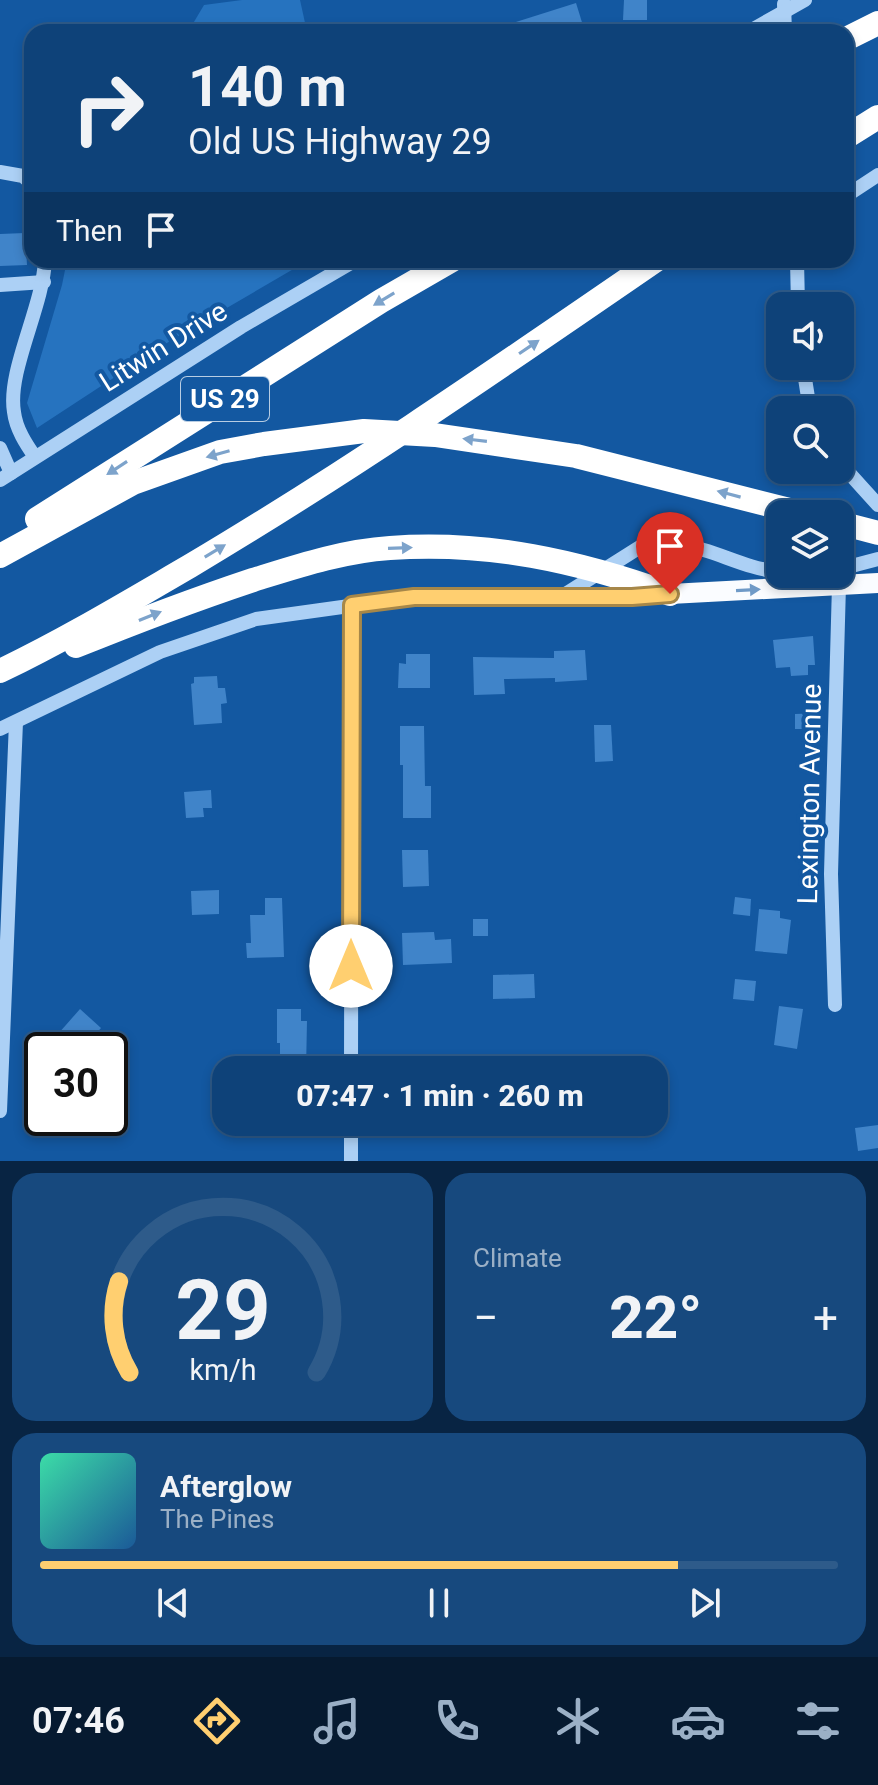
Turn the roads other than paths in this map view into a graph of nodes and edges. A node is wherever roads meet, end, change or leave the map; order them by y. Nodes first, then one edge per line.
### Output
1 (805, 0) edge
2 (784, 5) edge
3 (878, 23) edge
4 (759, 24) edge
5 (854, 35) edge
6 (878, 117) edge
7 (854, 132) edge
8 (0, 172) edge
9 (878, 175) edge
10 (24, 177) edge
11 (854, 191) edge
12 (45, 268) edge
13 (342, 268) edge
14 (438, 268) edge
15 (644, 268) edge
16 (797, 268) edge
17 (44, 282) junction
18 (0, 285) edge
19 (798, 292) edge
20 (0, 448) edge
21 (35, 457) junction
22 (5, 476) edge
23 (854, 478) edge
24 (766, 504) edge
25 (878, 505) edge
26 (854, 527) edge
27 (878, 533) edge
28 (0, 543) edge
29 (0, 556) edge
30 (878, 559) edge
31 (766, 568) edge
32 (854, 570) edge
33 (604, 571) junction
34 (878, 575) edge
35 (854, 579) edge
36 (878, 583) edge
37 (766, 584) edge
38 (839, 588) edge
39 (670, 594) junction
40 (563, 595) junction
41 (352, 605) junction
42 (0, 674) edge
43 (16, 722) junction
44 (0, 729) edge
45 (835, 1005) dead end
46 (351, 1056) edge
47 (0, 1111) edge
48 (351, 1136) edge
49 (351, 1161) edge

1 - 2 street
2 - 4 street
3 - 5 highway
6 - 7 highway
8 - 10 street
9 - 11 street
12 - 17 street
13 - 21 street, Litwin Drive
14 -> 28 highway, US 29
42 -> 15 highway
16 - 19 street
17 - 18 street
17 - 21 street
20 - 22 street
21 - 22 street, Litwin Drive
23 - 25 street
24 -> 29 highway
26 - 27 highway
30 - 32 street
31 - 33 street
33 - 39 highway
33 - 40 street
42 -> 33 highway
34 - 36 street
35 - 36 main road
39 -> 37 main road
38 - 45 street, Lexington Avenue
39 - 40 street
40 - 41 street
41 - 43 street
41 - 46 street
43 - 44 street
43 - 47 street
48 - 49 street

